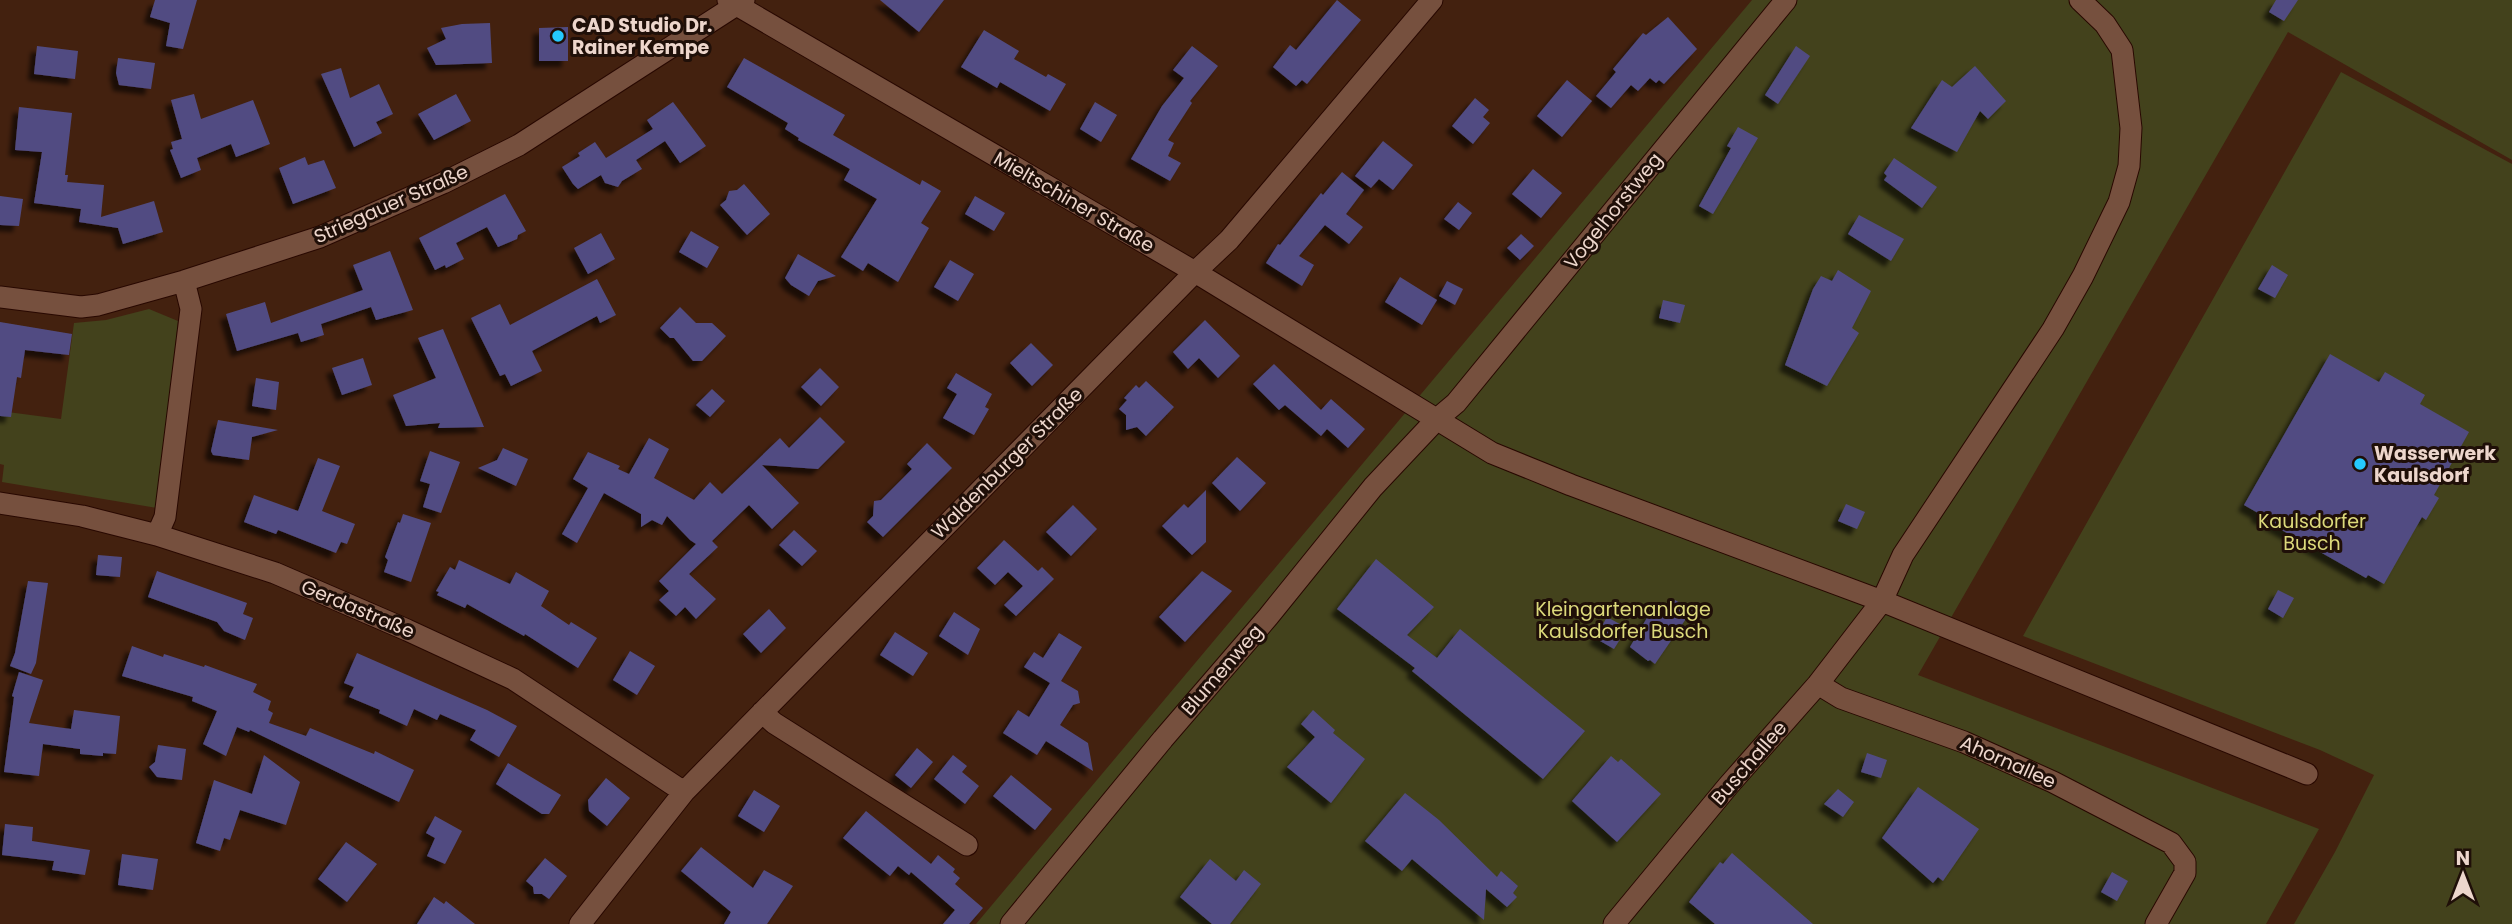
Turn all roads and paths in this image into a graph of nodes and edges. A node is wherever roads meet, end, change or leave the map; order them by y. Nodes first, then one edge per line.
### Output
1 (1432, 0) edge
2 (1786, 0) edge
3 (2080, 0) edge
4 (736, 2) edge
5 (1195, 272) junction
6 (184, 281) junction
7 (0, 297) edge
8 (1428, 413) junction
9 (0, 503) edge
10 (157, 535) junction
11 (1882, 601) junction
12 (1818, 684) junction
13 (762, 712) junction
14 (2307, 774) dead end
15 (684, 792) junction
16 (967, 845) dead end
17 (580, 924) edge
18 (1011, 924) edge
19 (1614, 924) edge
20 (2156, 924) edge

1 - 5 street, Waldenburger Straße
2 - 8 street, Vogelhorstweg
3 - 11 street, Buschallee
4 - 5 street, Mieltschiner Straße
4 - 6 street, Striegauer Straße
5 - 8 street, Mieltschiner Straße
5 - 13 street, Waldenburger Straße
6 - 7 street, Striegauer Straße
6 - 10 street
8 - 11 street, Mieltschiner Straße
8 - 18 street, Blumenweg
9 - 10 street, Gerdastraße
10 - 15 street, Gerdastraße
11 - 12 street, Buschallee
11 - 14 street, Mieltschiner Straße
12 - 19 street, Buschallee
12 - 20 street, Ahornallee
13 - 15 street, Waldenburger Straße
13 - 16 street
15 - 17 street, Waldenburger Straße

